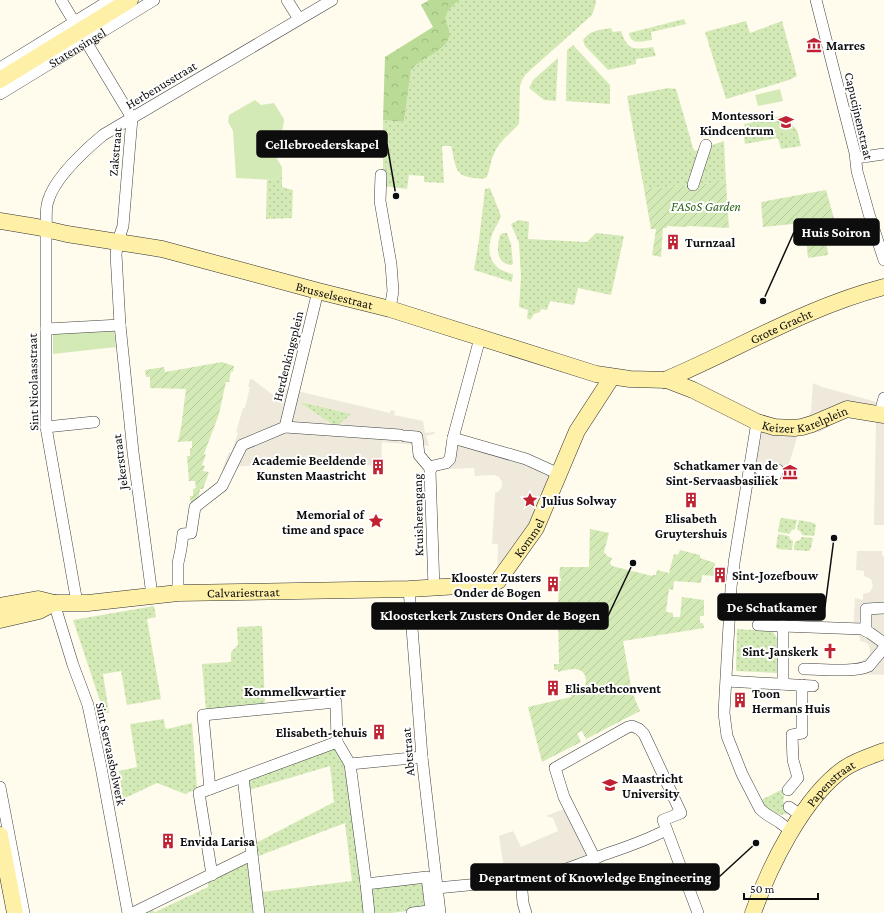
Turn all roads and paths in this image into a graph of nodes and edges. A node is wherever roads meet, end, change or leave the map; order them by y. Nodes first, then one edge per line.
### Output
1 (61, 0) edge
2 (110, 0) edge
3 (130, 0) edge
4 (154, 0) edge
5 (287, 0) edge
6 (332, 0) edge
7 (816, 0) edge
8 (300, 19) junction
9 (80, 31) junction
10 (0, 68) edge
11 (0, 80) edge
12 (0, 94) edge
13 (132, 118) junction
14 (706, 145) dead end
15 (884, 154) edge
16 (856, 158) junction
17 (381, 175) dead end
18 (693, 185) dead end
19 (0, 221) edge
20 (46, 229) junction
21 (118, 241) junction
22 (884, 260) edge
23 (884, 287) edge
24 (318, 291) junction
25 (390, 309) junction
26 (120, 325) junction
27 (46, 329) junction
28 (480, 338) junction
29 (682, 373) joint
30 (612, 377) junction
31 (665, 380) junction
32 (883, 409) edge
33 (94, 422) dead end
34 (757, 422) junction
35 (285, 426) junction
36 (46, 427) junction
37 (453, 438) junction
38 (430, 468) junction
39 (761, 471) dead end
40 (559, 474) junction
41 (776, 475) dead end
42 (434, 588) junction
43 (410, 589) junction
44 (178, 593) junction
45 (152, 595) junction
46 (54, 603) junction
47 (77, 603) junction
48 (0, 606) edge
49 (884, 608) edge
50 (0, 620) edge
51 (758, 625) dead end
52 (783, 626) junction
53 (866, 631) junction
54 (884, 643) edge
55 (884, 648) edge
56 (804, 669) dead end
57 (727, 681) junction
58 (783, 684) junction
59 (338, 742) junction
60 (884, 751) edge
61 (422, 757) junction
62 (350, 764) junction
63 (243, 777) junction
64 (0, 787) edge
65 (210, 789) junction
66 (788, 790) dead end
67 (666, 830) junction
68 (792, 832) junction
69 (0, 836) edge
70 (251, 855) junction
71 (595, 859) junction
72 (212, 875) junction
73 (521, 880) junction
74 (366, 884) junction
75 (437, 888) junction
76 (0, 889) edge
77 (437, 911) edge
78 (5, 913) edge
79 (15, 913) edge
80 (24, 913) edge
81 (128, 913) edge
82 (133, 913) edge
83 (259, 913) edge
84 (369, 913) edge
85 (412, 913) edge
86 (526, 913) edge
87 (698, 913) edge
88 (753, 913) edge

1 - 9 street, Zakstraat
2 - 9 street, Statensingel
3 - 9 street, Statensingel
4 - 9 street, Statensingel
5 - 8 street
6 - 8 street, Herbenusstraat
7 - 16 street, Capucijnenstraat
8 - 13 street, Herbenusstraat
9 - 10 street, Statensingel
9 - 11 street, Statensingel
9 - 12 street, Statensingel
9 - 13 street, Zakstraat
13 - 20 street, Herbenusstraat
13 - 21 street, Zakstraat
14 - 18 street
15 - 16 street
16 - 22 street, Capucijnenstraat
17 - 25 street
19 - 20 street, Brusselsestraat
20 - 21 street, Brusselsestraat
20 - 27 street, Sint Nicolaasstraat
21 - 24 street, Brusselsestraat
21 - 26 street, Jekerstraat
23 - 29 street, Grote Gracht
24 - 25 street, Brusselsestraat
24 - 35 street, Herdenkingsplein
25 - 28 street, Brusselsestraat
26 - 27 street
26 - 45 street, Jekerstraat
27 - 36 street, Sint Nicolaasstraat
28 - 30 street, Brusselsestraat
28 - 37 street, Kruisherengang
29 - 31 street, Brusselsestraat
30 - 31 street, Brusselsestraat
30 - 40 street, Kommel
31 - 34 street, Brusselsestraat
32 - 34 street, Keizer Karelplein
33 - 36 street
34 - 57 street, Keizer Karelplein
35 - 38 street
35 - 44 street
36 - 47 street, Sint Nicolaasstraat
37 - 38 street, Kruisherengang
37 - 40 street
38 - 42 street, Kruisherengang
39 - 41 street
40 - 42 street, Kommel
42 - 43 street, Calvariestraat
43 - 44 street, Calvariestraat
43 - 61 street, Abtstraat
44 - 45 street, Calvariestraat
45 - 47 street, Calvariestraat
46 - 47 street, Calvariestraat
46 - 48 street, Calvariestraat
46 - 50 street, Calvariestraat
46 - 81 street, Sint Servaasbolwerk
49 - 53 street
51 - 52 street
52 - 53 street
52 - 58 street
53 - 54 street
55 - 56 street
57 - 58 street
57 - 68 street, Keizer Karelplein
58 - 66 street
59 - 62 street
59 - 63 street
59 - 65 street
60 - 68 street, Papenstraat
61 - 62 street
61 - 75 street, Abtstraat
62 - 74 street
63 - 65 street
63 - 70 street
64 - 80 street
65 - 72 street
67 - 71 street
67 - 71 street
67 - 87 street
68 - 88 street, Papenstraat
69 - 79 street
70 - 72 street
70 - 83 street
71 - 73 street
72 - 82 street
73 - 75 street
73 - 86 street
74 - 77 street
74 - 84 street
75 - 77 street, Abtstraat
76 - 78 street
77 - 85 street

